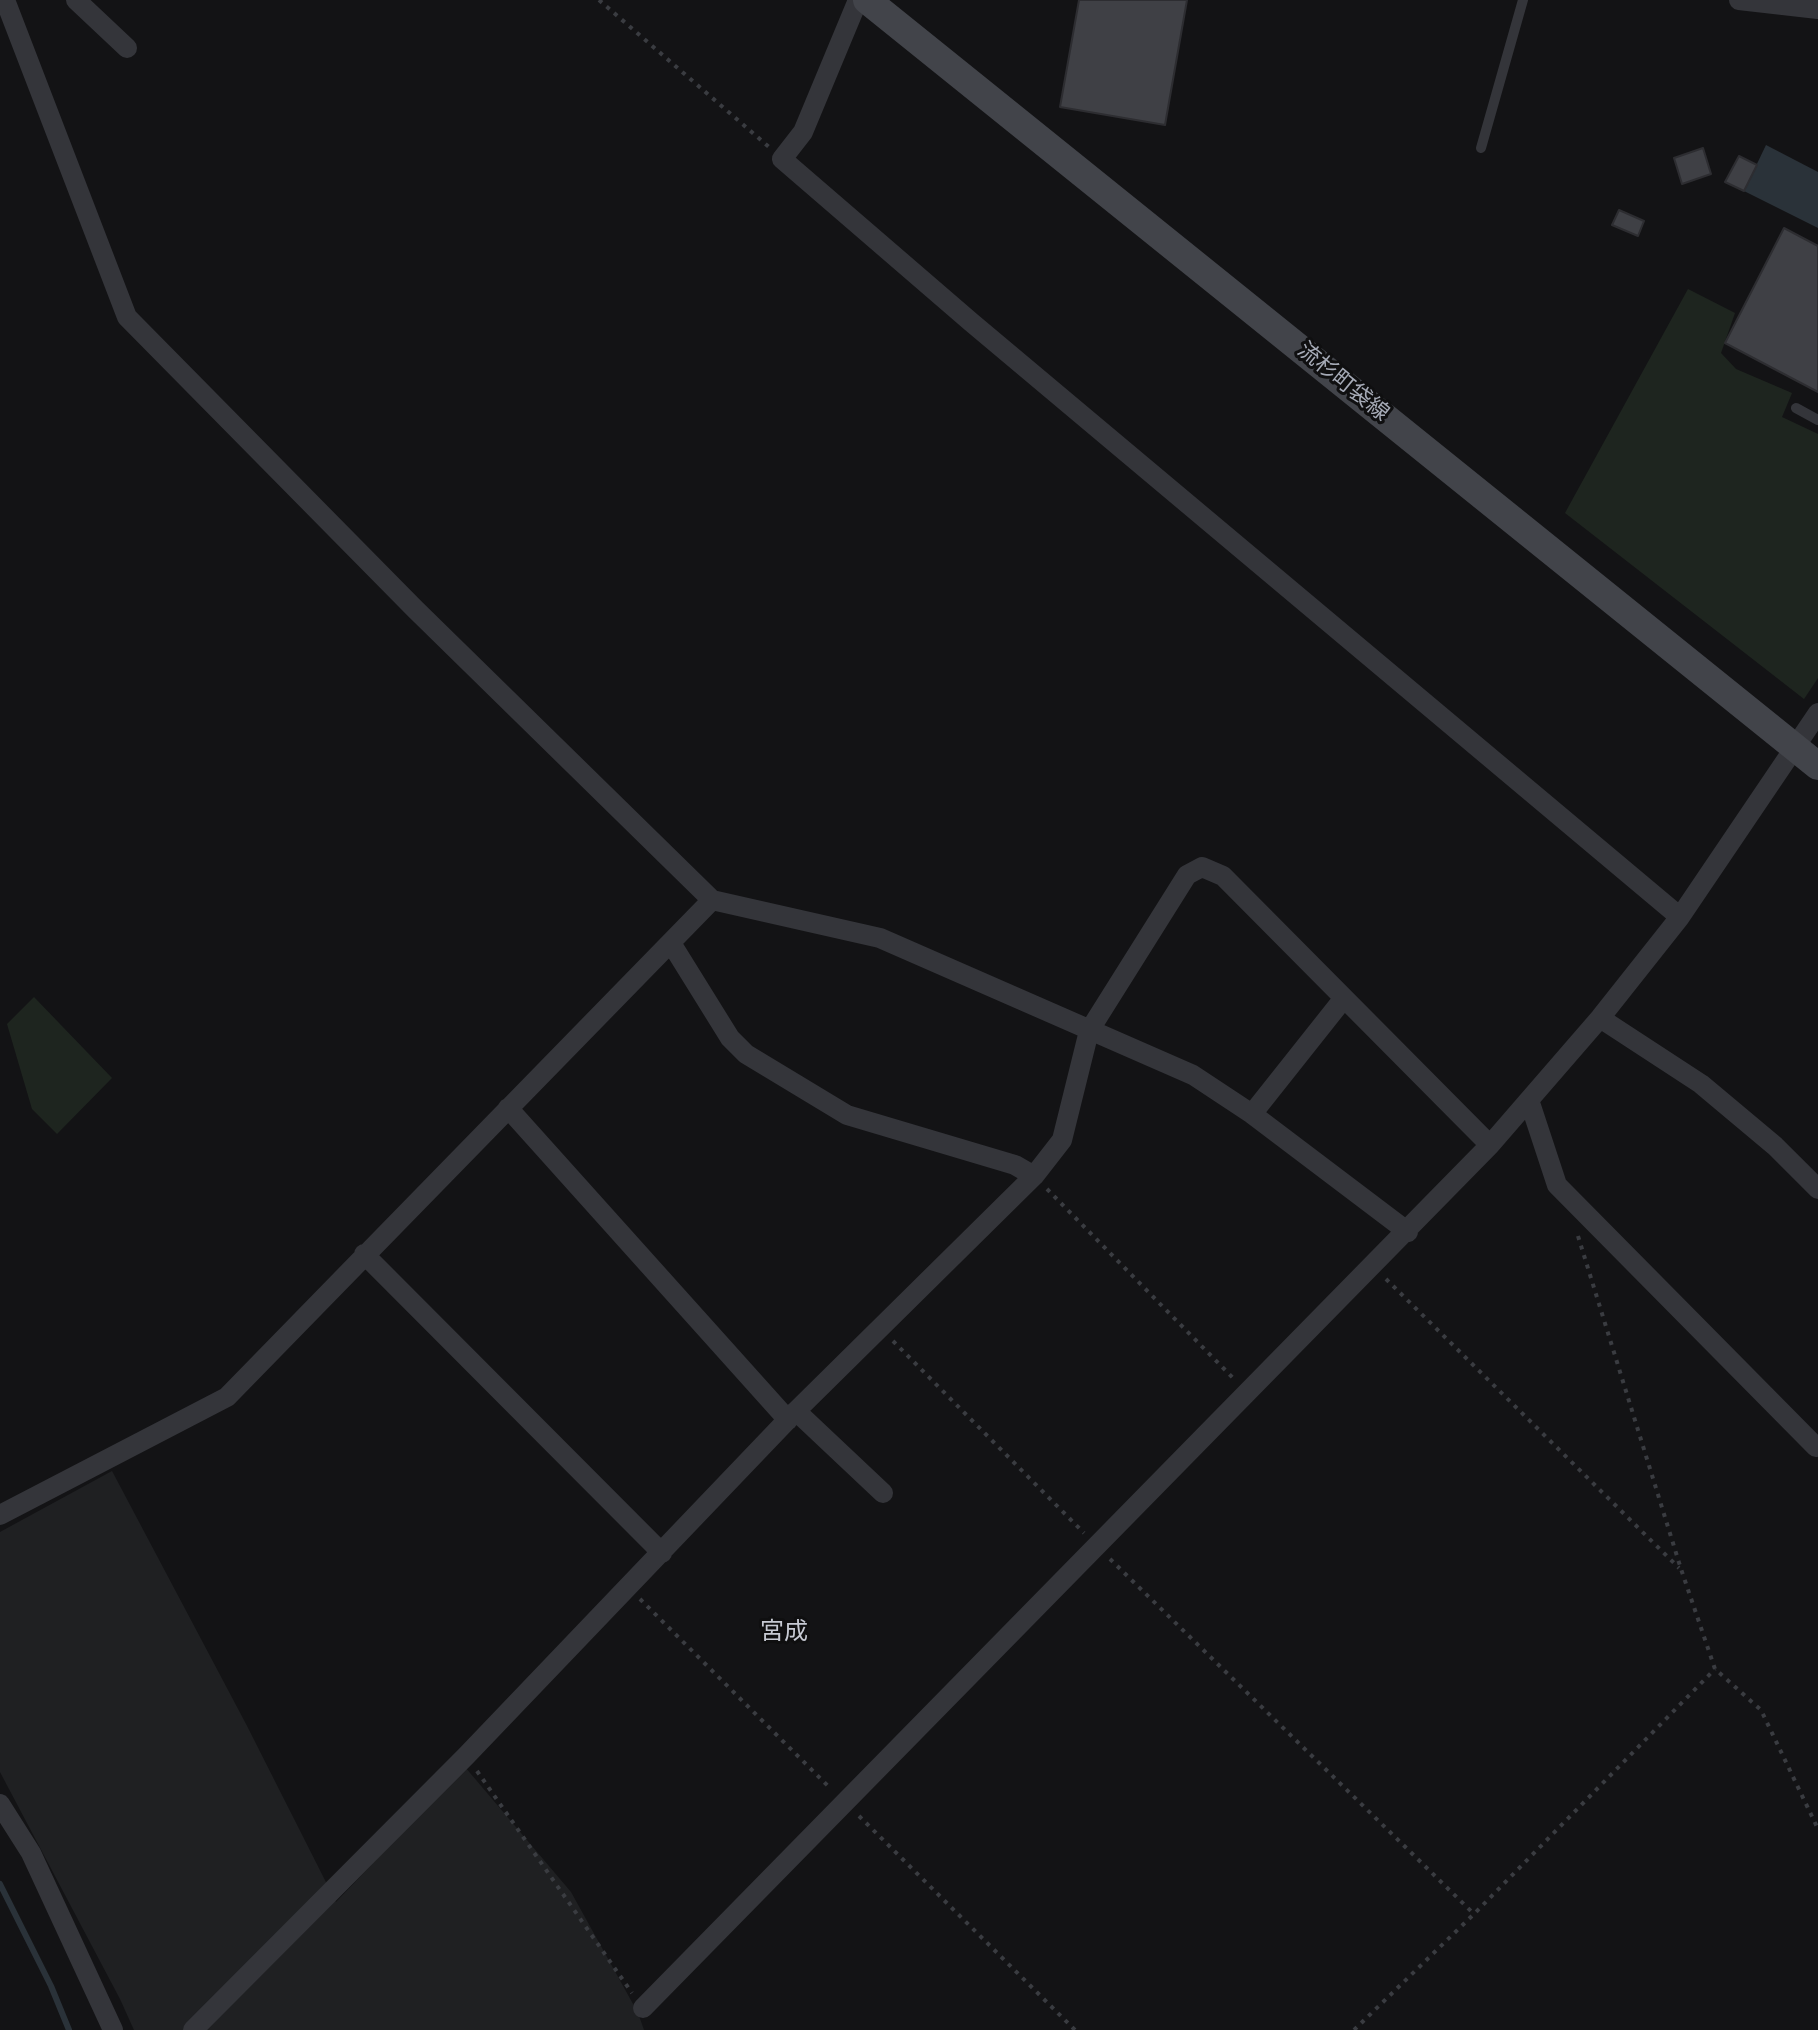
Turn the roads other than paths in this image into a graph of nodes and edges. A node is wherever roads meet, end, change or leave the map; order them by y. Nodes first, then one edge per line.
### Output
1 (5, 0) edge
2 (76, 0) edge
3 (858, 0) edge
4 (867, 0) edge
5 (1523, 0) edge
6 (1739, 0) edge
7 (1818, 9) edge
8 (127, 48) dead end
9 (1481, 148) dead end
10 (1796, 408) dead end
11 (1818, 420) edge
12 (1818, 713) edge
13 (1794, 746) junction
14 (1818, 766) edge
15 (712, 900) junction
16 (1680, 917) junction
17 (671, 943) junction
18 (1344, 998) junction
19 (1600, 1018) junction
20 (1089, 1031) junction
21 (1529, 1100) junction
22 (508, 1108) junction
23 (1252, 1114) junction
24 (1490, 1145) junction
25 (1034, 1176) junction
26 (1818, 1189) edge
27 (1408, 1232) junction
28 (364, 1254) junction
29 (792, 1415) junction
30 (1816, 1447) edge
31 (883, 1493) dead end
32 (0, 1515) edge
33 (662, 1553) junction
34 (0, 1804) edge
35 (643, 2008) road end
36 (113, 2030) edge
37 (193, 2030) edge

1 - 15 street
2 - 8 street
3 - 16 street
4 - 13 main road, 流杉町袋線
5 - 9 lane
6 - 7 street
10 - 11 lane
12 - 13 street
13 - 14 main road, 流杉町袋線
13 - 16 street
15 - 17 street
15 - 20 street
16 - 19 street
17 - 22 street
17 - 25 street
18 - 20 street
18 - 23 street
18 - 24 street
19 - 21 street
19 - 26 street
20 - 23 street
20 - 25 street
21 - 24 street
21 - 30 street
22 - 28 street
22 - 29 street
23 - 27 street
24 - 27 street
25 - 29 street
27 - 35 street
28 - 32 street
28 - 33 street
29 - 31 street
29 - 33 street
33 - 37 street
34 - 36 street

